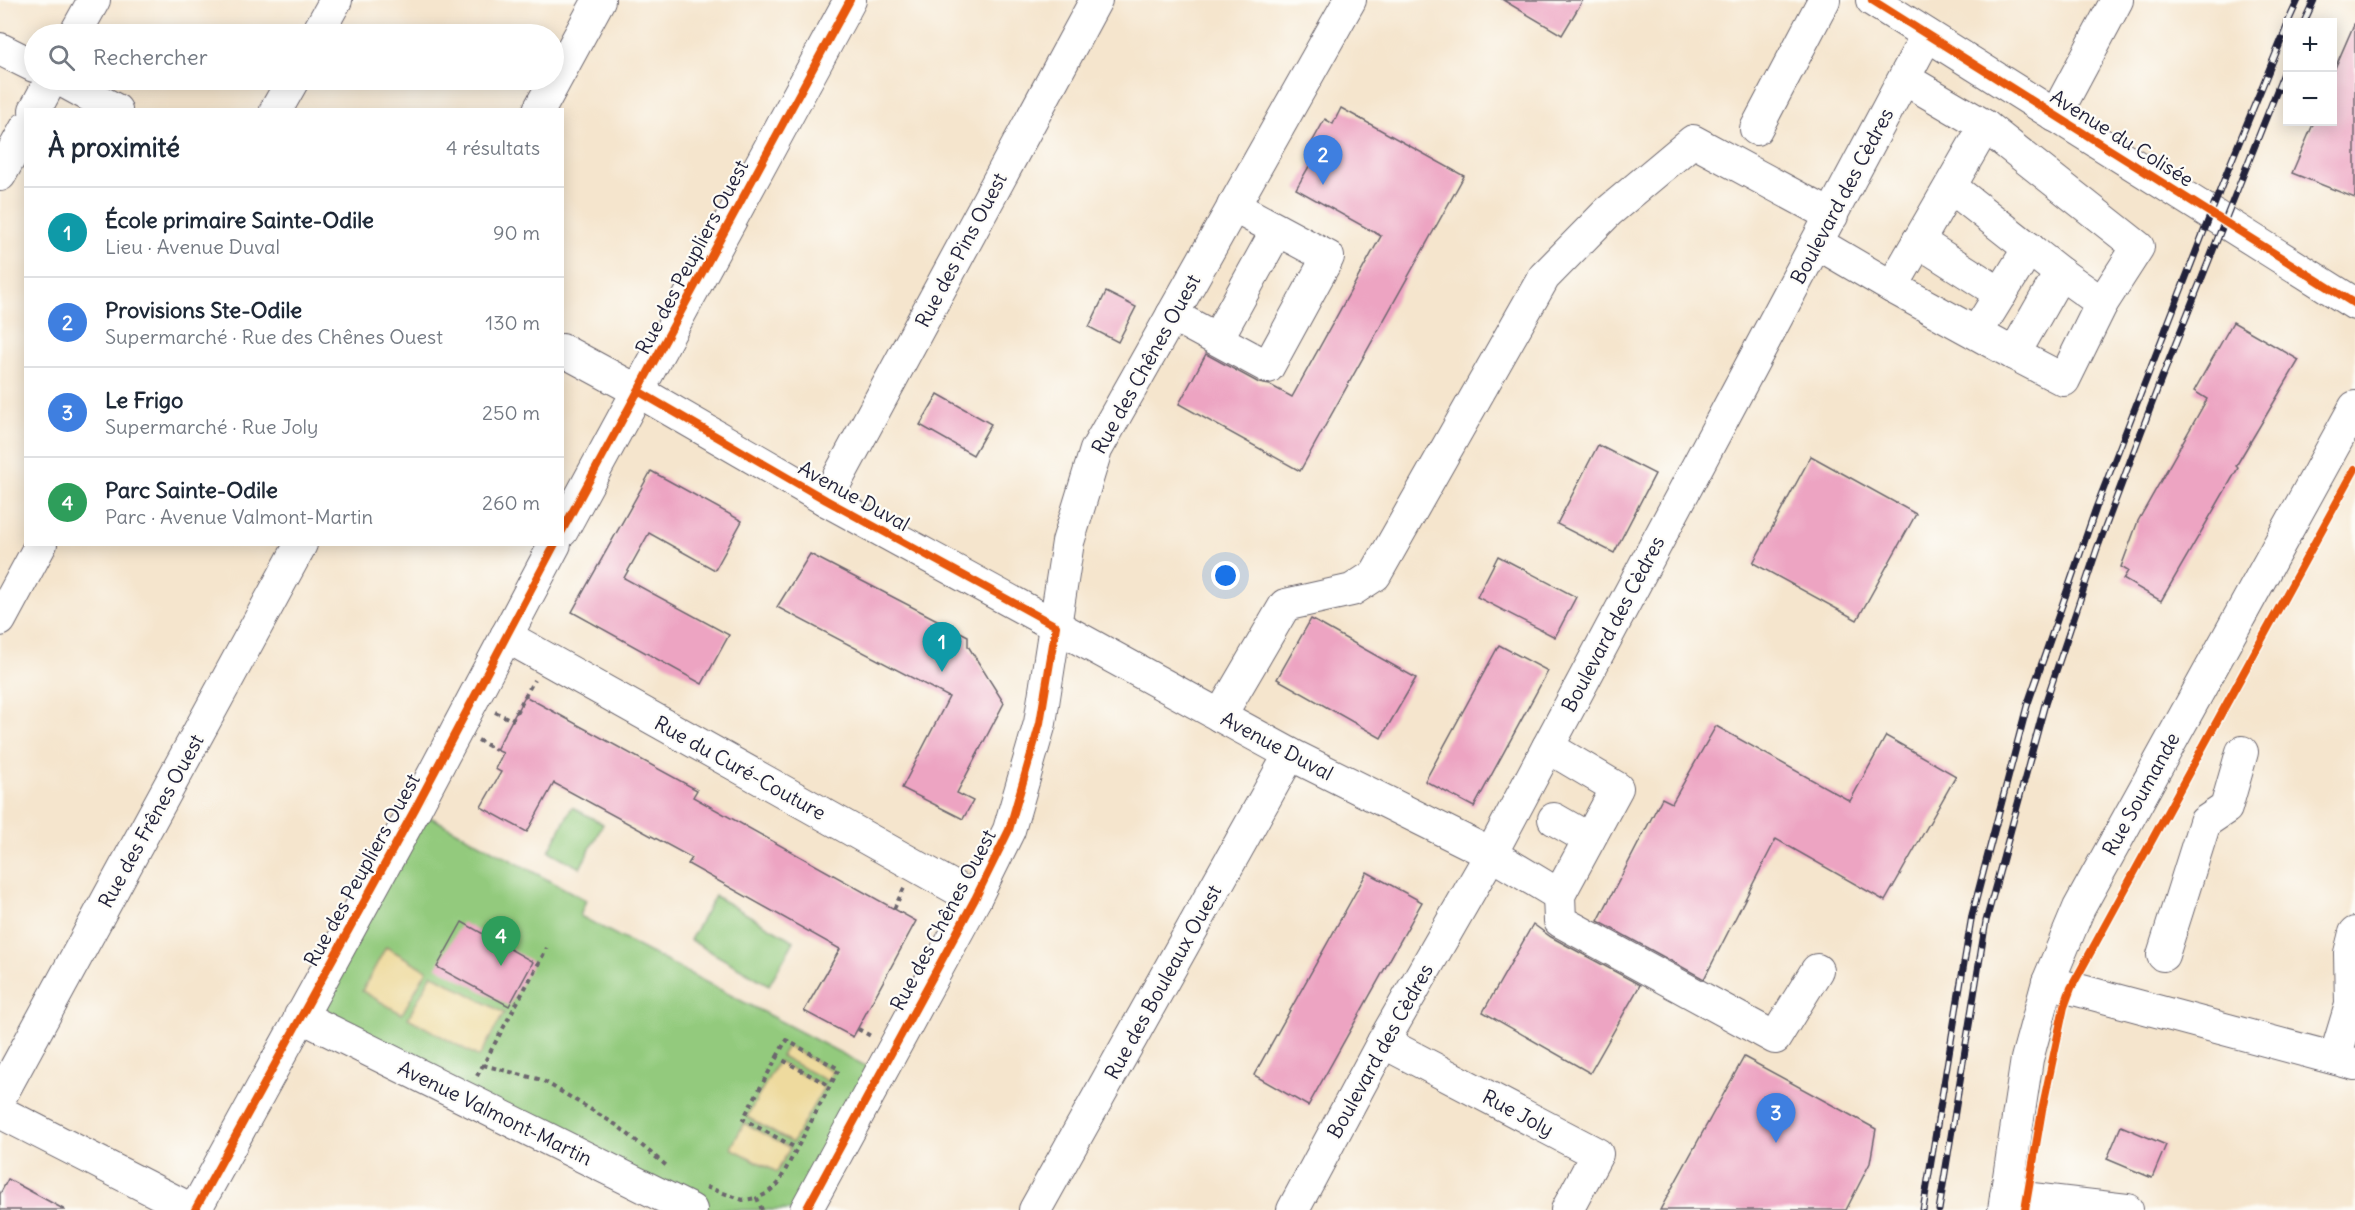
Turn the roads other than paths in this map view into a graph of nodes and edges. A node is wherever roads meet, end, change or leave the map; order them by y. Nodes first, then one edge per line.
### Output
1 (94, 0) edge
2 (336, 0) edge
3 (599, 0) edge
4 (850, 0) edge
5 (1096, 0) edge
6 (1350, 0) edge
7 (1824, 0) edge
8 (1872, 0) edge
9 (2117, 0) edge
10 (81, 24) edge
11 (323, 24) edge
12 (1927, 35) junction
13 (0, 49) edge
14 (24, 61) edge
15 (564, 64) edge
16 (1905, 79) junction
17 (46, 90) edge
18 (79, 90) edge
19 (287, 90) edge
20 (550, 90) edge
21 (36, 108) edge
22 (112, 108) edge
23 (277, 108) edge
24 (540, 108) edge
25 (2055, 116) junction
26 (1985, 126) junction
27 (1756, 129) dead end
28 (24, 132) edge
29 (0, 175) edge
30 (1951, 187) junction
31 (1233, 206) junction
32 (1832, 216) junction
33 (1277, 230) junction
34 (1918, 242) junction
35 (1817, 243) junction
36 (2029, 248) junction
37 (2060, 273) junction
38 (1892, 287) junction
39 (2001, 294) junction
40 (2102, 303) junction
41 (2355, 304) edge
42 (1172, 315) junction
43 (1977, 332) junction
44 (1217, 339) junction
45 (564, 351) edge
46 (2014, 354) junction
47 (638, 391) junction
48 (2355, 407) edge
49 (826, 500) junction
50 (564, 527) edge
51 (40, 546) edge
52 (301, 546) edge
53 (554, 546) edge
54 (0, 620) edge
55 (1056, 627) junction
56 (506, 636) junction
57 (1220, 716) junction
58 (1548, 747) junction
59 (2242, 752) dead end
60 (1290, 754) junction
61 (1554, 819) dead end
62 (1589, 839) junction
63 (1491, 855) junction
64 (1559, 895) junction
65 (975, 899) junction
66 (2355, 933) edge
67 (2163, 955) dead end
68 (1817, 970) dead end
69 (2048, 981) junction
70 (300, 1016) junction
71 (1383, 1042) junction
72 (2345, 1061) edge
73 (0, 1097) edge
74 (0, 1112) edge
75 (697, 1198) edge
76 (2005, 1203) edge
77 (194, 1210) edge
78 (806, 1210) edge
79 (1035, 1210) edge
80 (1293, 1210) edge
81 (1567, 1210) edge
82 (2127, 1210) edge

1 - 10 street
2 - 11 street
3 - 15 street
4 - 47 street, Rue des Peupliers Ouest
5 - 49 street, Rue des Pins Ouest
6 - 31 street, Rue des Chênes Ouest
7 - 27 street
8 - 12 street, Avenue du Colisée
9 - 25 street
12 - 16 street, Boulevard des Cèdres
12 - 25 street, Avenue du Colisée
13 - 14 street
16 - 26 street
16 - 32 street, Boulevard des Cèdres
17 - 21 street
18 - 22 street
19 - 23 street
20 - 24 street
25 - 41 street, Avenue du Colisée
26 - 30 street
26 - 40 street
28 - 29 street
30 - 34 street
30 - 36 street
31 - 33 street
31 - 42 street, Rue des Chênes Ouest
32 - 35 street, Boulevard des Cèdres
32 - 57 street
33 - 44 street
33 - 44 street
34 - 38 street
34 - 39 street
35 - 38 street
35 - 58 street, Boulevard des Cèdres
36 - 37 street
36 - 39 street
37 - 40 street
37 - 46 street
38 - 43 street
39 - 43 street
40 - 46 street
42 - 44 street
42 - 55 street, Rue des Chênes Ouest
43 - 46 street
45 - 47 street, Avenue Duval
47 - 49 street, Avenue Duval
47 - 50 street, Rue des Peupliers Ouest
48 - 69 street, Rue Soumande
49 - 55 street, Avenue Duval
51 - 54 street
52 - 73 street, Rue des Frênes Ouest
53 - 56 street, Rue des Peupliers Ouest
55 - 57 street, Avenue Duval
55 - 65 street, Rue des Chênes Ouest
56 - 65 street, Rue du Curé-Couture
56 - 70 street, Rue des Peupliers Ouest
57 - 60 street, Avenue Duval
58 - 62 street
58 - 63 street, Boulevard des Cèdres
59 - 67 street
60 - 63 street, Avenue Duval
60 - 79 street, Rue des Bouleaux Ouest
61 - 62 street
62 - 64 street
63 - 64 street, Avenue Duval
63 - 71 street, Boulevard des Cèdres
64 - 68 street
65 - 78 street, Rue des Chênes Ouest
66 - 72 street
69 - 72 street
69 - 76 street, Rue Soumande
70 - 75 street, Avenue Valmont-Martin
70 - 77 street, Rue des Peupliers Ouest
71 - 80 street, Boulevard des Cèdres
71 - 81 street, Rue Joly
74 - 77 street
76 - 82 street

